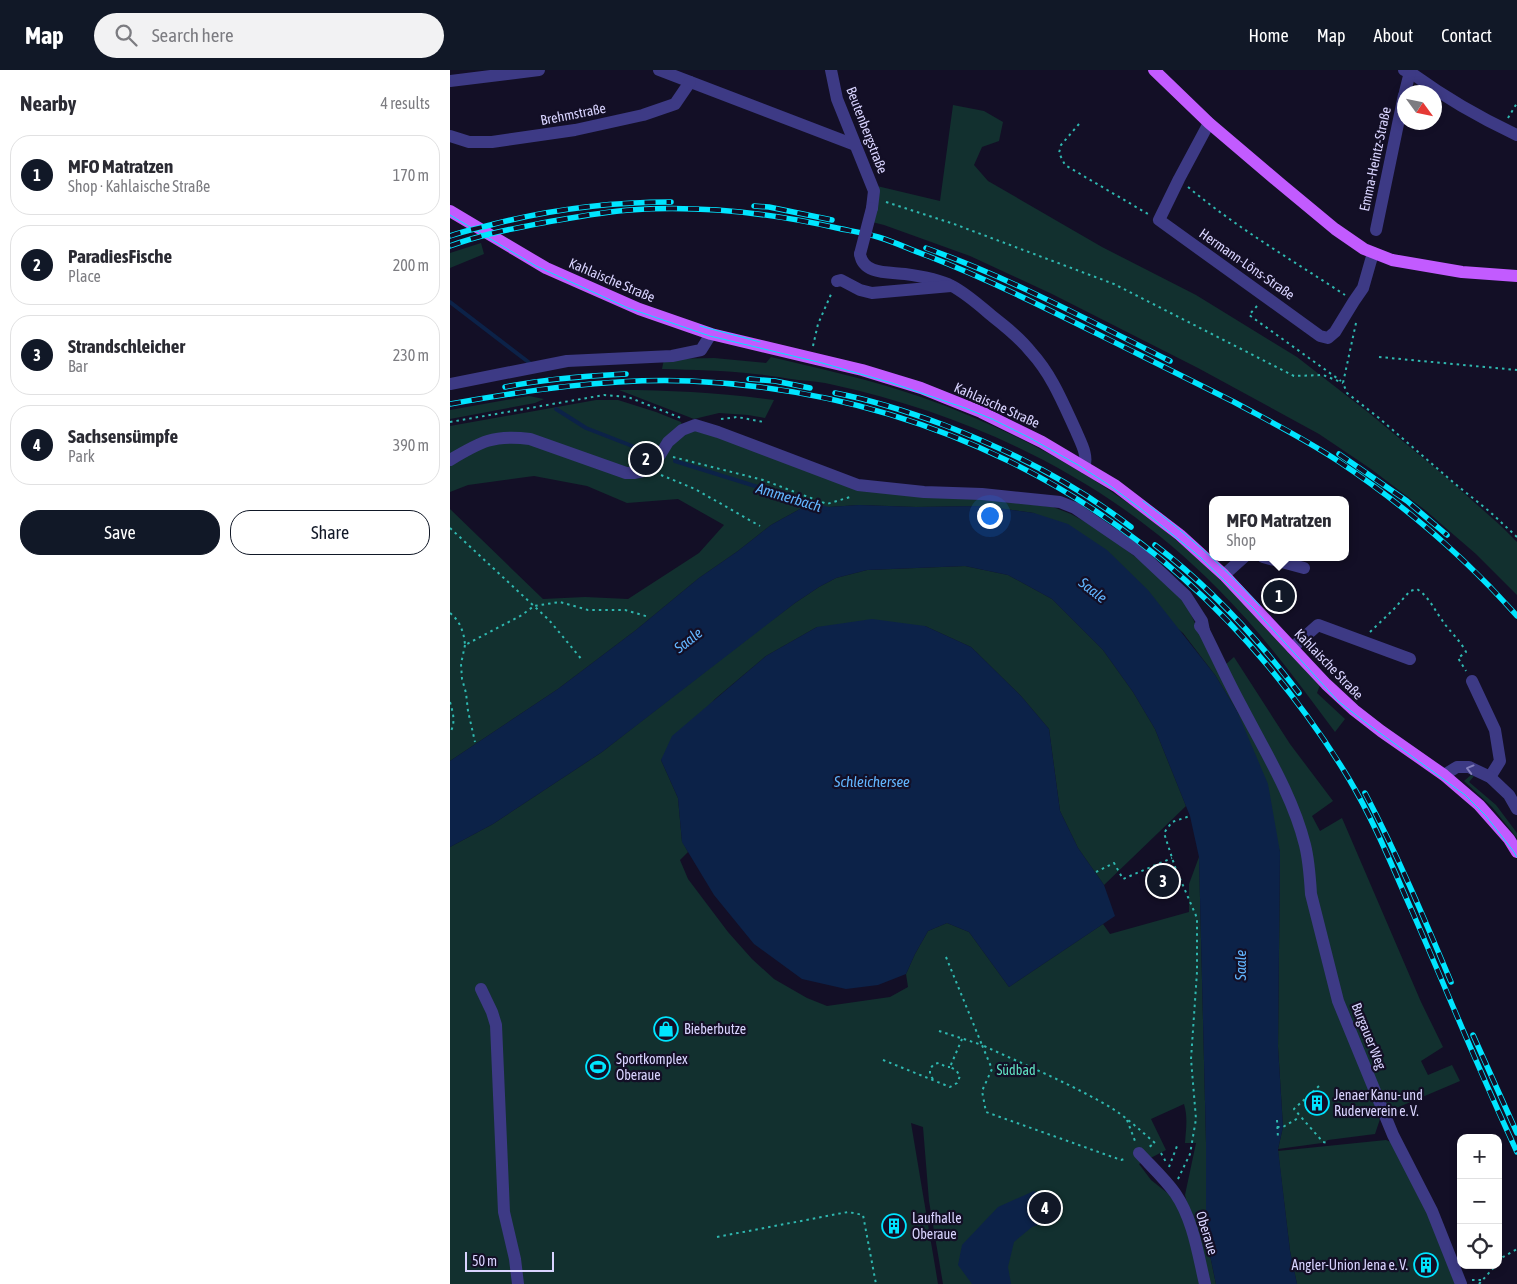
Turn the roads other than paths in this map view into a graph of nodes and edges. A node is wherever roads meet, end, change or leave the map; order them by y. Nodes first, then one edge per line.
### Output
1 (539, 70) edge
2 (659, 70) edge
3 (831, 70) edge
4 (1154, 70) edge
5 (1406, 71) edge
6 (450, 81) edge
7 (690, 82) junction
8 (1405, 85) edge
9 (1210, 123) junction
10 (1397, 130) edge
11 (1517, 135) edge
12 (450, 136) edge
13 (855, 145) junction
14 (450, 211) edge
15 (1376, 230) dead end
16 (1373, 253) junction
17 (1517, 276) edge
18 (837, 281) road end
19 (952, 286) junction
20 (711, 334) junction
21 (450, 384) edge
22 (450, 460) edge
23 (1084, 467) junction
24 (1209, 561) edge
25 (1209, 561) edge
26 (1239, 561) edge
27 (1278, 561) edge
28 (1304, 568) dead end
29 (1224, 574) junction
30 (1292, 648) junction
31 (1410, 659) dead end
32 (1472, 681) road end
33 (1444, 775) junction
34 (1490, 777) junction
35 (1517, 809) edge
36 (1517, 852) edge
37 (480, 989) dead end
38 (1139, 1153) road end
39 (518, 1284) edge
40 (1205, 1284) edge
41 (1461, 1284) edge

1 - 6 street
2 - 7 street
3 - 13 street, Beutenbergstraße
4 - 9 main road
5 - 8 street, Emma-Heintz-Straße
5 - 11 street, Emma-Heintz-Straße
7 - 12 street, Brehmstraße
7 - 13 street
9 - 16 main road
9 - 16 street, Hermann-Löns-Straße
10 - 15 street, Emma-Heintz-Straße
13 - 19 street, Beutenbergstraße, bridge
14 - 20 main road, Kahlaische Straße
16 - 17 main road
18 - 19 street
19 - 23 street
20 - 21 street
20 - 23 main road, Kahlaische Straße
22 - 41 street, Burgauer Weg
23 - 25 main road, Kahlaische Straße
24 - 29 main road, Kahlaische Straße
26 - 29 street
27 - 28 street
29 - 30 main road, Kahlaische Straße
30 - 31 street
30 - 33 main road, Kahlaische Straße
32 - 34 street
34 -> 33 street
33 - 36 main road, Kahlaische Straße
34 - 35 street
37 - 39 street
38 - 40 street, Oberaue

